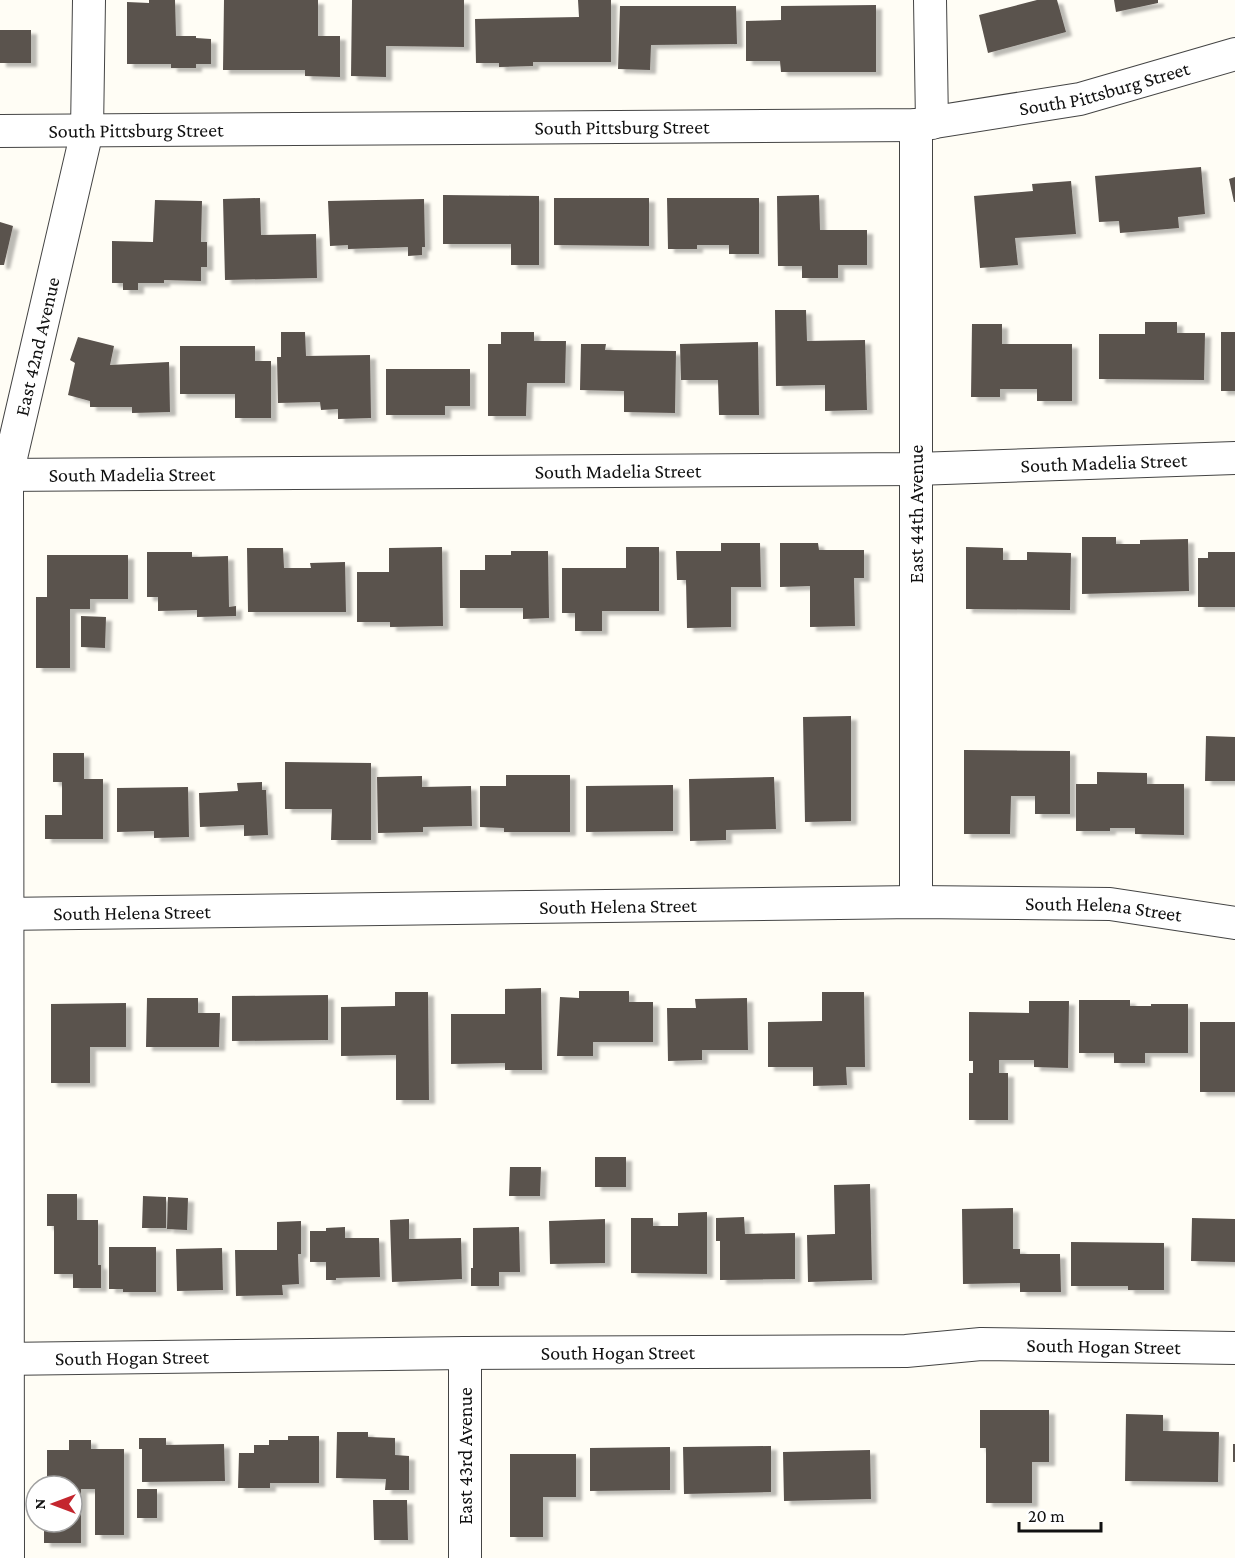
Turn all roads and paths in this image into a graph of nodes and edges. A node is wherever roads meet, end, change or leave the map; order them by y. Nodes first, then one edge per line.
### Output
1 (89, 0) edge
2 (930, 0) edge
3 (1235, 54) edge
4 (924, 124) junction
5 (0, 131) edge
6 (87, 131) junction
7 (1235, 458) edge
8 (916, 469) junction
9 (4, 475) edge
10 (916, 902) junction
11 (3, 914) edge
12 (1235, 923) edge
13 (1235, 1348) edge
14 (465, 1353) junction
15 (4, 1359) edge
16 (8, 1558) edge
17 (465, 1558) edge

1 - 6 street, East 42nd Avenue
2 - 4 street, East 44th Avenue
3 - 4 street, South Pittsburg Street
4 - 6 street, South Pittsburg Street
4 - 8 street, East 44th Avenue
5 - 6 street, South Pittsburg Street
6 - 9 street, East 42nd Avenue
7 - 8 street, South Madelia Street
8 - 9 street, South Madelia Street
8 - 10 street, East 44th Avenue
9 - 11 street, East 42nd Avenue
10 - 11 street, South Helena Street
10 - 12 street, South Helena Street
11 - 15 street, East 42nd Avenue
13 - 14 street, South Hogan Street
14 - 15 street, South Hogan Street
14 - 17 street, East 43rd Avenue
15 - 16 street, East 42nd Avenue

